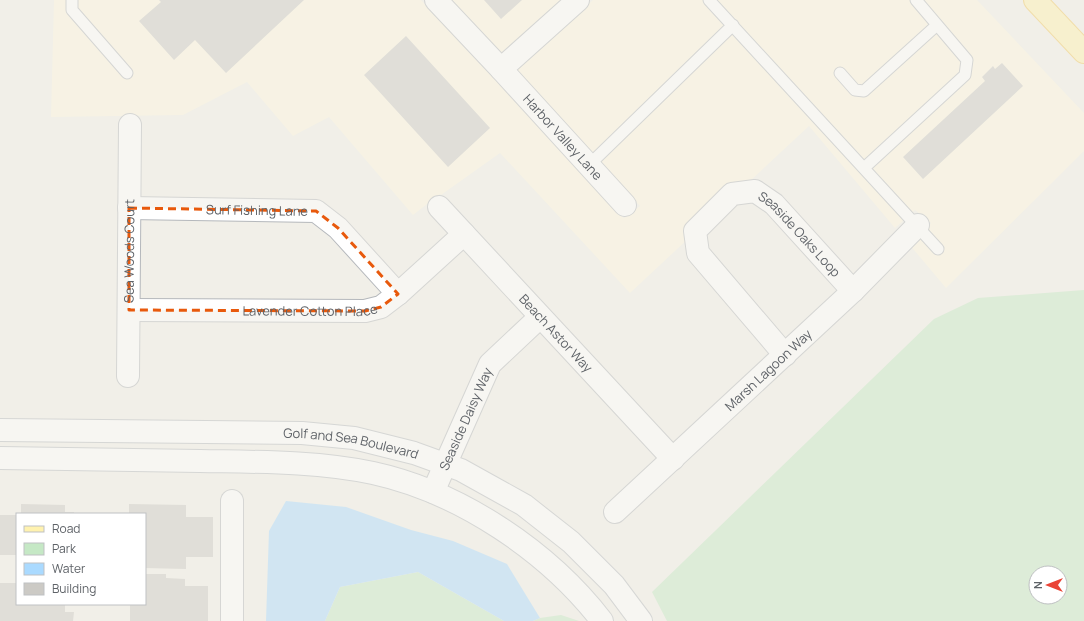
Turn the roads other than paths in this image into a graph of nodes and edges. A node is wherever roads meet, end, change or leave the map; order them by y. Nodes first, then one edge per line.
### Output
1 (72, 0) edge
2 (436, 0) edge
3 (578, 0) edge
4 (710, 0) edge
5 (916, 0) edge
6 (1035, 0) edge
7 (733, 25) junction
8 (937, 25) junction
9 (1084, 52) edge
10 (501, 69) junction
11 (127, 73) dead end
12 (840, 73) dead end
13 (130, 126) dead end
14 (589, 165) junction
15 (864, 168) junction
16 (625, 205) dead end
17 (438, 207) dead end
18 (129, 208) junction
19 (918, 225) junction
20 (464, 234) junction
21 (938, 249) dead end
22 (853, 291) junction
23 (398, 294) junction
24 (129, 310) junction
25 (540, 318) junction
26 (785, 354) junction
27 (128, 376) dead end
28 (0, 430) edge
29 (0, 458) edge
30 (673, 459) junction
31 (445, 465) junction
32 (433, 492) junction
33 (232, 501) dead end
34 (615, 512) dead end
35 (232, 621) edge
36 (602, 621) edge
37 (641, 621) edge

1 - 11 lane
2 - 10 street, Harbor Valley Lane
3 - 10 street
4 - 7 lane
5 - 8 lane
6 - 9 main road
7 - 14 lane
7 - 15 lane
8 - 12 lane
8 - 15 lane
10 - 14 street, Harbor Valley Lane
13 - 18 street, Sea Woods Court
14 - 16 street, Harbor Valley Lane
15 - 19 lane
17 - 20 street, Beach Astor Way
18 - 23 street, Surf Fishing Lane
18 - 24 street, Sea Woods Court
19 - 21 lane
19 - 22 street, Marsh Lagoon Way
20 - 23 street, Lavender Cotton Place
20 - 25 street, Beach Astor Way
22 - 26 street, Marsh Lagoon Way
22 - 26 street, Seaside Oaks Loop
23 - 24 street, Lavender Cotton Place
24 - 27 street, Sea Woods Court
25 - 30 street, Beach Astor Way
25 - 31 street, Seaside Daisy Way
26 - 30 street, Marsh Lagoon Way
28 - 31 street, Golf and Sea Boulevard
29 - 32 street, Golf and Sea Boulevard
30 - 34 street, Marsh Lagoon Way
31 - 32 street, Seaside Daisy Way
31 - 37 street, Golf and Sea Boulevard
32 - 36 street, Golf and Sea Boulevard
33 - 35 street

